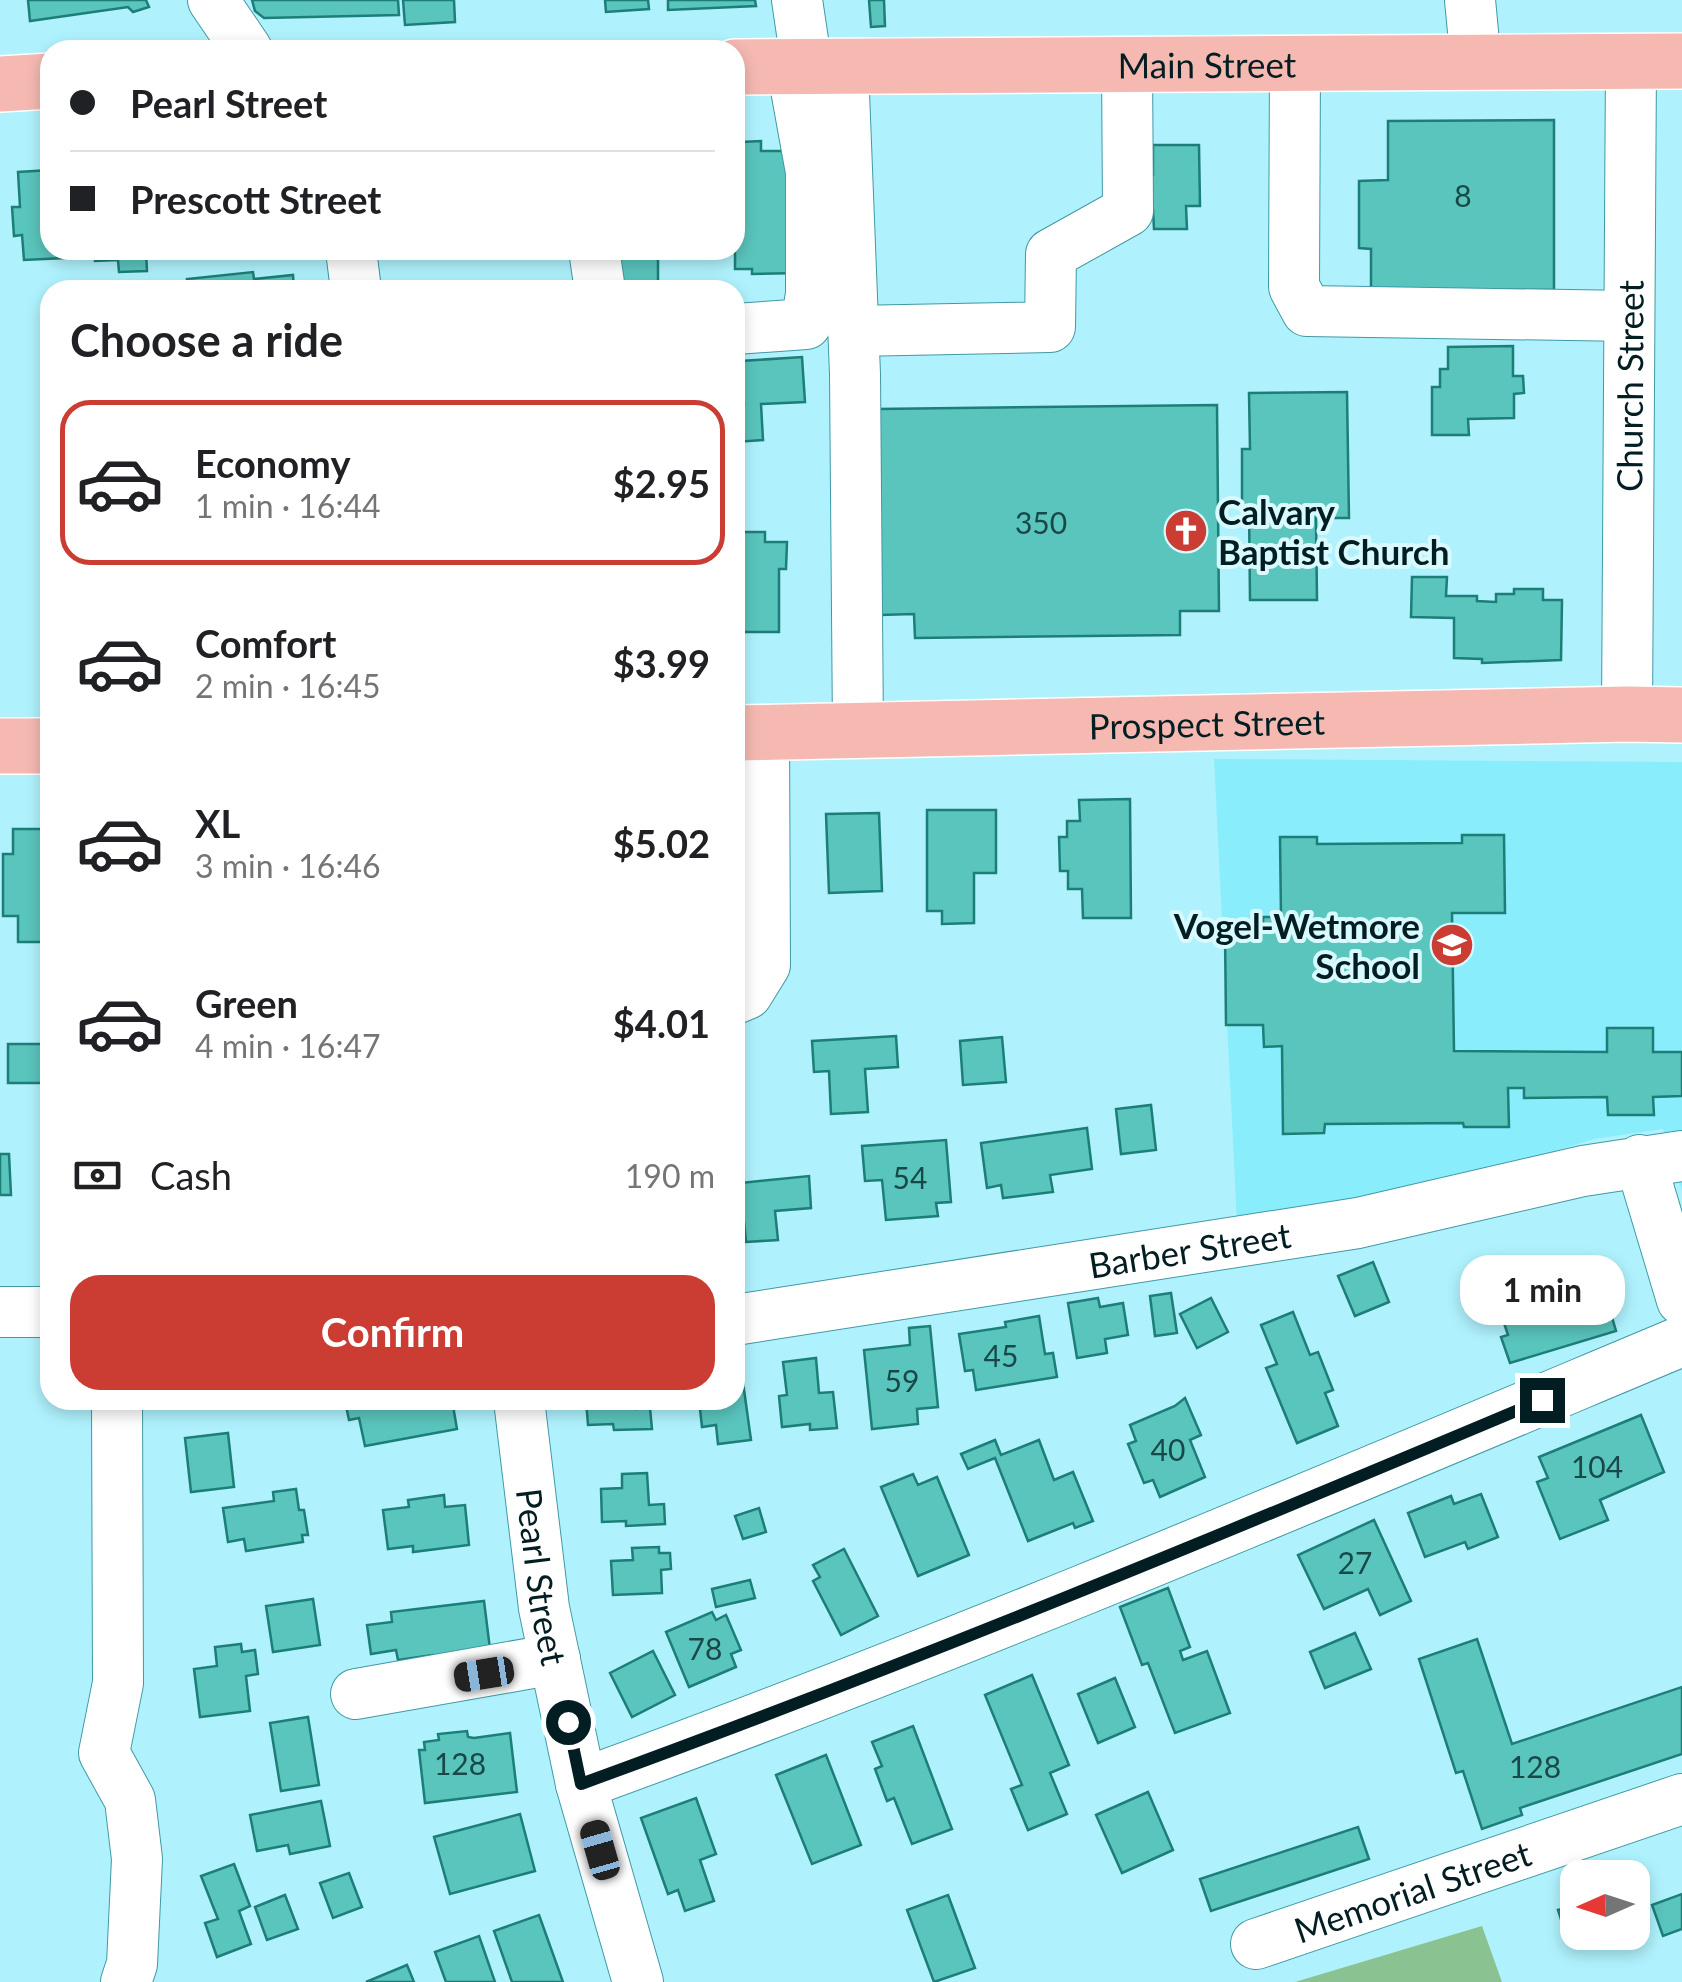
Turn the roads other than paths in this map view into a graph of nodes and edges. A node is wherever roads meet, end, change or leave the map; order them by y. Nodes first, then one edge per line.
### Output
1 (213, 0) edge
2 (797, 0) edge
3 (1470, 0) edge
4 (240, 40) edge
5 (1656, 61) edge
6 (1476, 63) junction
7 (1295, 64) junction
8 (1127, 66) junction
9 (745, 67) edge
10 (814, 67) junction
11 (40, 82) edge
12 (0, 84) edge
13 (1629, 316) junction
14 (745, 329) edge
15 (854, 331) junction
16 (1626, 714) junction
17 (1682, 715) edge
18 (858, 730) junction
19 (750, 733) edge
20 (0, 746) edge
21 (40, 746) edge
22 (745, 995) edge
23 (1661, 1158) edge
24 (1682, 1300) edge
25 (0, 1312) edge
26 (40, 1312) edge
27 (745, 1318) edge
28 (1682, 1341) edge
29 (117, 1410) edge
30 (520, 1410) edge
31 (555, 1659) junction
32 (356, 1694) dead end
33 (581, 1784) junction
34 (1682, 1799) edge
35 (1256, 1944) dead end
36 (134, 1976) edge
37 (638, 1982) edge

1 - 4 street
2 - 10 street
3 - 6 street
5 - 6 main road, Main Street
5 - 13 street, Church Street
6 - 7 main road, Main Street
7 - 8 main road, Main Street
7 - 13 street
8 - 10 main road, Main Street
8 - 15 street
9 - 10 main road, Main Street
10 - 14 street
10 - 15 street
11 - 12 main road
13 - 16 street, Church Street
15 - 18 street
16 - 17 main road, Prospect Street
16 - 18 main road, Prospect Street
18 - 19 main road, Prospect Street
19 - 22 street
20 - 21 main road
23 - 24 street
23 - 27 street, Barber Street
25 - 26 street
28 - 33 street
29 - 36 street
30 - 31 street, Pearl Street
31 - 32 street
31 - 33 street, Pearl Street
33 - 37 street, Pearl Street
34 - 35 street, Memorial Street

